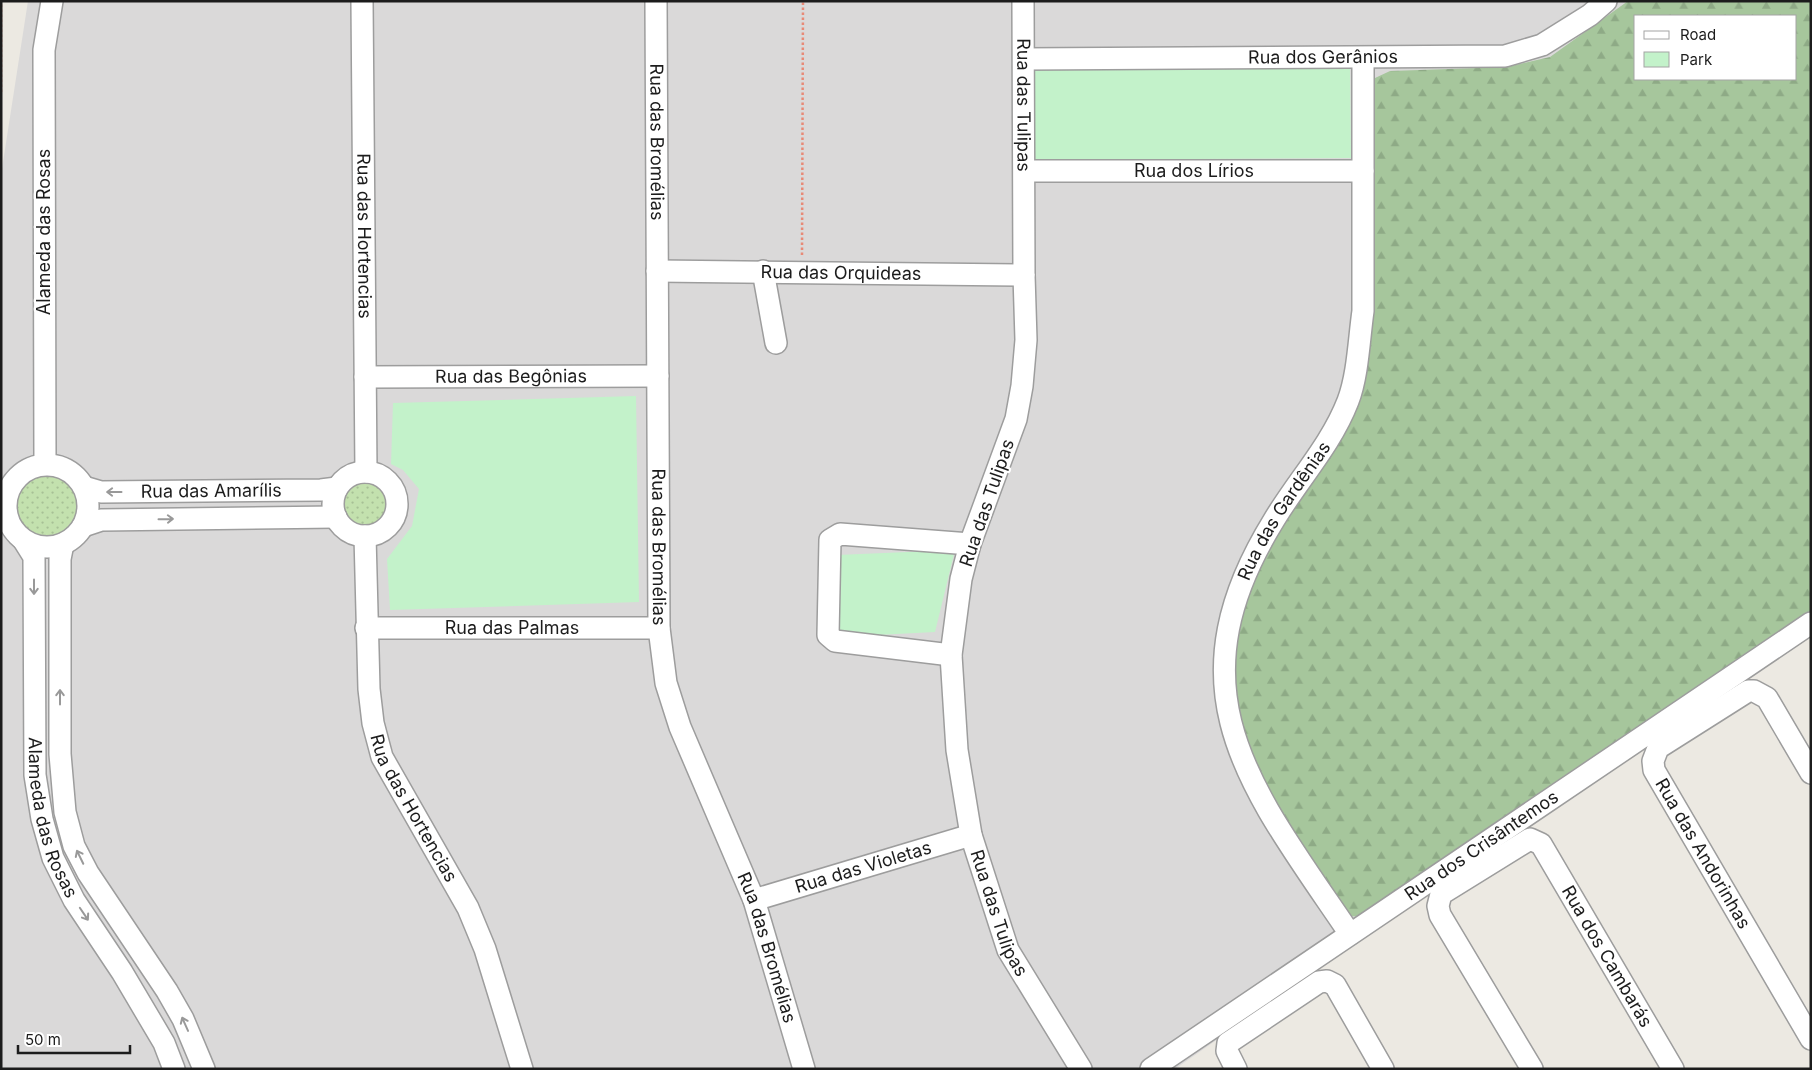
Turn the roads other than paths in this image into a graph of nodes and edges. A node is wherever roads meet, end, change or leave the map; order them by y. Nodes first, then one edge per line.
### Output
1 (52, 1) edge
2 (362, 1) edge
3 (656, 1) edge
4 (1023, 1) edge
5 (1606, 1) edge
6 (1363, 58) junction
7 (1024, 59) junction
8 (1025, 171) junction
9 (1363, 171) junction
10 (657, 271) junction
11 (763, 271) junction
12 (1024, 275) junction
13 (776, 343) dead end
14 (658, 376) junction
15 (365, 377) junction
16 (45, 464) junction
17 (366, 472) junction
18 (84, 487) junction
19 (337, 488) junction
20 (336, 517) junction
21 (83, 526) junction
22 (365, 536) junction
23 (24, 541) junction
24 (63, 544) junction
25 (970, 544) junction
26 (1811, 623) edge
27 (366, 628) junction
28 (659, 628) junction
29 (951, 655) junction
30 (1811, 773) edge
31 (971, 834) junction
32 (754, 900) junction
33 (1350, 934) junction
34 (1811, 1039) edge
35 (174, 1069) edge
36 (204, 1069) edge
37 (522, 1069) edge
38 (804, 1069) edge
39 (1082, 1069) edge
40 (1151, 1069) edge
41 (1236, 1069) edge
42 (1383, 1069) edge
43 (1532, 1069) edge
44 (1673, 1069) edge

1 - 16 street, Alameda das Rosas
2 - 15 street, Rua das Hortencias
3 - 10 street, Rua das Bromélias
4 - 7 street, Rua das Tulipas
5 - 6 street, Rua dos Gerânios
6 - 7 street, Rua dos Gerânios
6 - 9 street, Rua das Gardênias
7 - 8 street, Rua das Tulipas
8 - 9 street, Rua dos Lírios
8 - 12 street, Rua das Tulipas
9 - 33 street, Rua das Gardênias
10 - 11 street, Rua das Orquideas
10 - 14 street, Rua das Bromélias
11 - 12 street, Rua das Orquideas
11 - 13 street
12 - 25 street, Rua das Tulipas
14 - 15 street, Rua das Begônias
14 - 28 street, Rua das Bromélias
15 - 17 street, Rua das Hortencias
16 - 18 street
16 - 23 street
17 - 19 street
17 - 22 street
19 -> 18 street, Rua das Amarílis
18 - 21 street
19 - 20 street
21 -> 20 street, Rua das Amarílis
20 - 22 street
21 - 24 street
22 - 27 street, Rua das Hortencias
23 - 24 street
23 -> 35 street, Alameda das Rosas
36 -> 24 street, Alameda das Rosas
25 - 29 street, Rua das Tulipas
25 - 29 street
26 - 33 street, Rua dos Crisântemos
27 - 28 street, Rua das Palmas
27 - 37 street, Rua das Hortencias
28 - 32 street, Rua das Bromélias
29 - 31 street, Rua das Tulipas
30 - 34 street, Rua das Andorinhas
31 - 32 street, Rua das Violetas
31 - 39 street, Rua das Tulipas
32 - 38 street, Rua das Bromélias
33 - 40 street, Rua dos Crisântemos
41 - 42 street
43 - 44 street, Rua dos Cambarás

